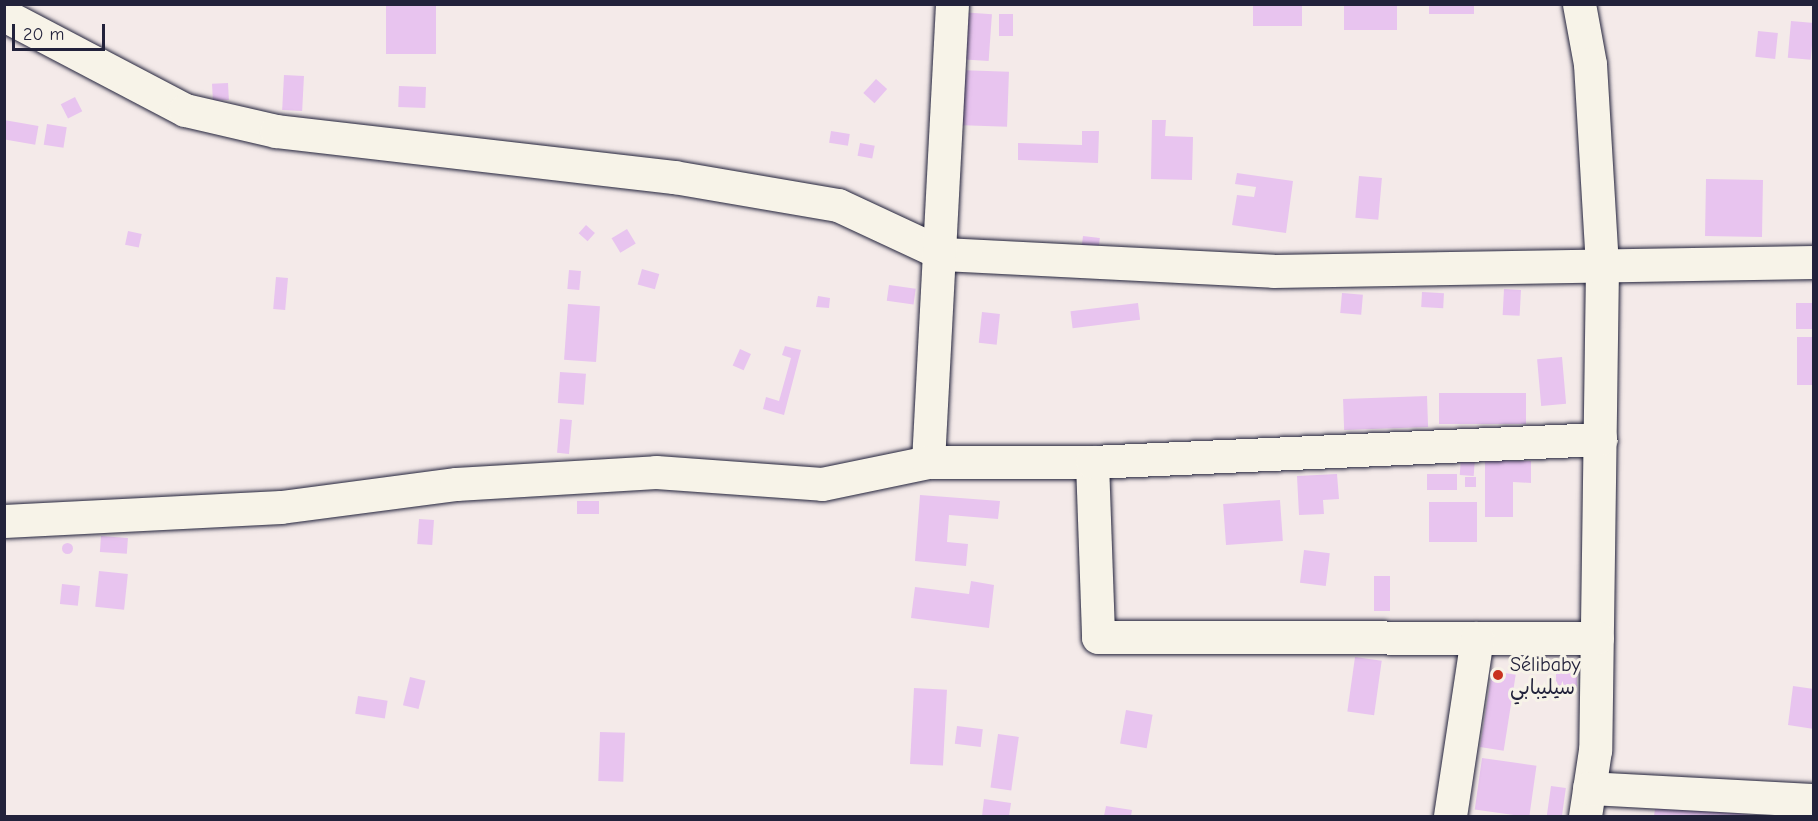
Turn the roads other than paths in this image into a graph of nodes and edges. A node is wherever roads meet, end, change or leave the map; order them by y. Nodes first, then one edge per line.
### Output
1 (952, 4) edge
2 (1579, 4) edge
3 (7, 15) edge
4 (943, 254) junction
5 (1814, 262) edge
6 (1602, 267) junction
7 (1600, 439) junction
8 (928, 462) junction
9 (1092, 462) junction
10 (4, 522) edge
11 (1477, 638) junction
12 (1597, 638) junction
13 (1814, 801) edge
14 (1587, 802) edge
15 (1450, 816) edge

1 - 4 street
2 - 6 street
3 - 4 street
4 - 6 street
4 - 8 street
5 - 6 street
6 - 7 street
7 - 9 street
7 - 12 street
8 - 9 street
8 - 10 street
9 - 11 street
11 - 12 street
11 - 15 street
12 - 14 street
13 - 14 street

